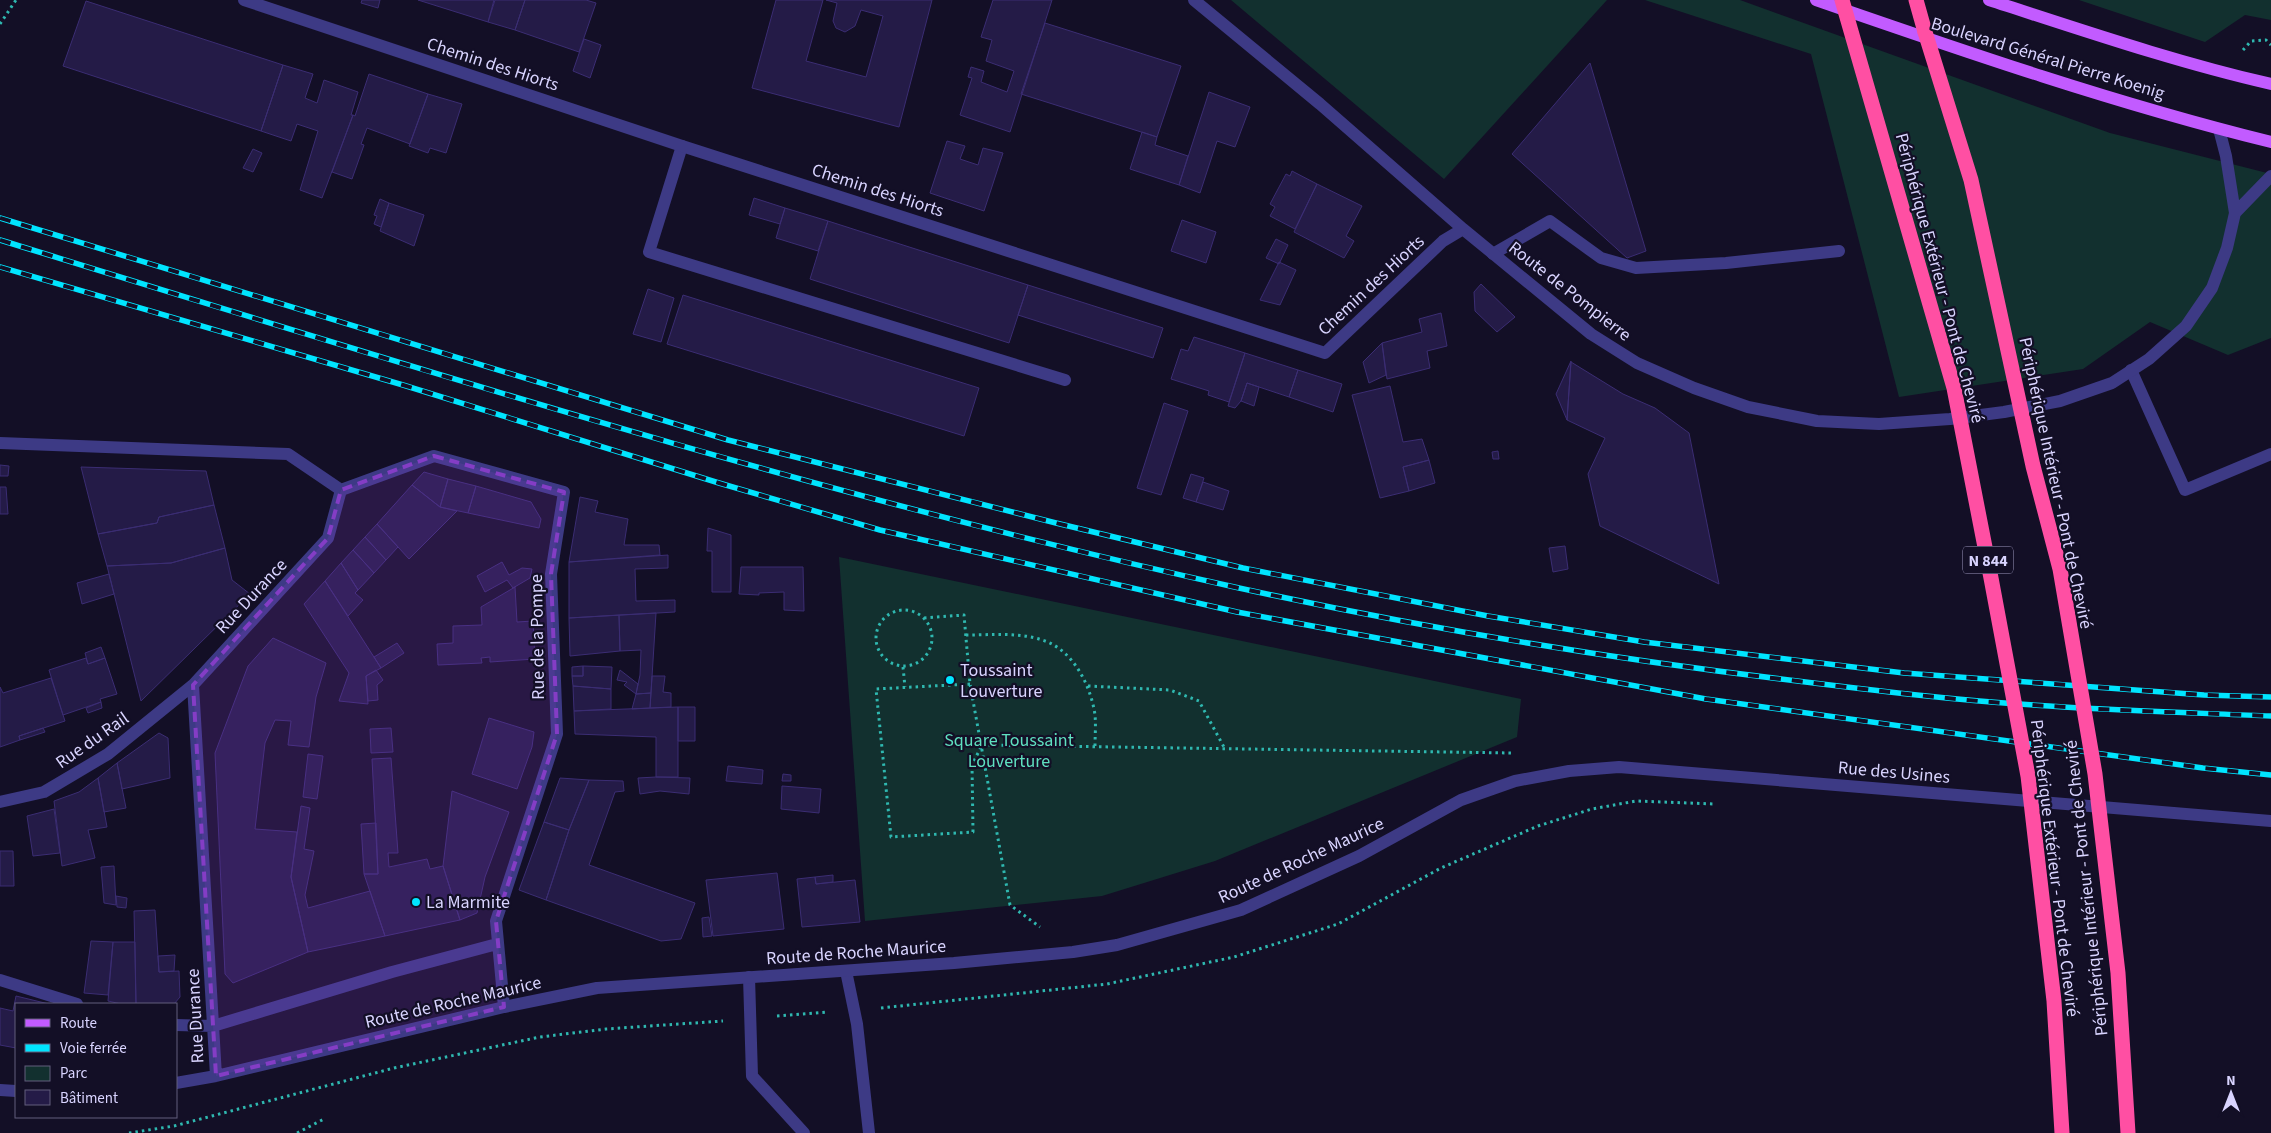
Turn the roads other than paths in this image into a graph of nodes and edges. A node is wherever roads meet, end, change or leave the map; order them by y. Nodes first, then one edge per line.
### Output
1 (244, 0) edge
2 (1194, 0) edge
3 (1816, 0) edge
4 (1842, 0) edge
5 (1916, 0) edge
6 (1989, 0) edge
7 (2271, 84) edge
8 (2219, 129) junction
9 (2271, 142) edge
10 (682, 146) junction
11 (2271, 176) edge
12 (2236, 213) junction
13 (1463, 229) junction
14 (1839, 251) dead end
15 (1493, 254) junction
16 (2131, 370) junction
17 (1065, 380) dead end
18 (0, 443) edge
19 (2271, 454) edge
20 (341, 490) junction
21 (193, 685) junction
22 (1515, 781) joint
23 (0, 802) edge
24 (2271, 821) edge
25 (498, 944) junction
26 (846, 971) junction
27 (749, 977) junction
28 (0, 980) edge
29 (74, 1003) edge
30 (504, 1006) junction
31 (178, 1025) edge
32 (213, 1026) junction
33 (216, 1076) junction
34 (178, 1084) edge
35 (0, 1090) edge
36 (15, 1091) edge
37 (804, 1133) edge
38 (869, 1133) edge
39 (2062, 1133) edge
40 (2128, 1133) edge

1 - 10 street, Chemin des Hiorts
2 - 13 street, Route de Pompierre
3 - 8 main road, Boulevard Général Pierre Koenig
4 - 39 highway, Périphérique Extérieur - Pont de Cheviré / N 844, bridge
5 - 40 highway, Périphérique Intérieur - Pont de Cheviré, bridge
6 - 7 main road, Boulevard Général Pierre Koenig
8 - 9 main road, Boulevard Général Pierre Koenig
8 - 12 street, Route de Pompierre
10 - 13 street, Chemin des Hiorts
10 - 17 street
11 - 12 street, Route de Pompierre
12 - 16 street, Route de Pompierre
13 - 15 street, Route de Pompierre
14 - 15 street
15 - 16 street, Route de Pompierre
16 - 19 street
18 - 20 street
20 - 21 street, Rue Durance
20 - 25 street, Rue de la Pompe
21 - 23 street, Rue du Rail
21 - 32 street, Rue Durance
22 - 24 street, Rue des Usines
22 - 26 street, Route de Roche Maurice
25 - 30 street, Rue de la Pompe
25 - 32 street
26 - 27 street, Route de Roche Maurice
26 - 38 street
27 - 30 street, Route de Roche Maurice
27 - 37 street
28 - 29 street
30 - 33 street, Route de Roche Maurice
31 - 32 street
32 - 33 street, Rue Durance
33 - 34 street, Route de Roche Maurice
35 - 36 street

